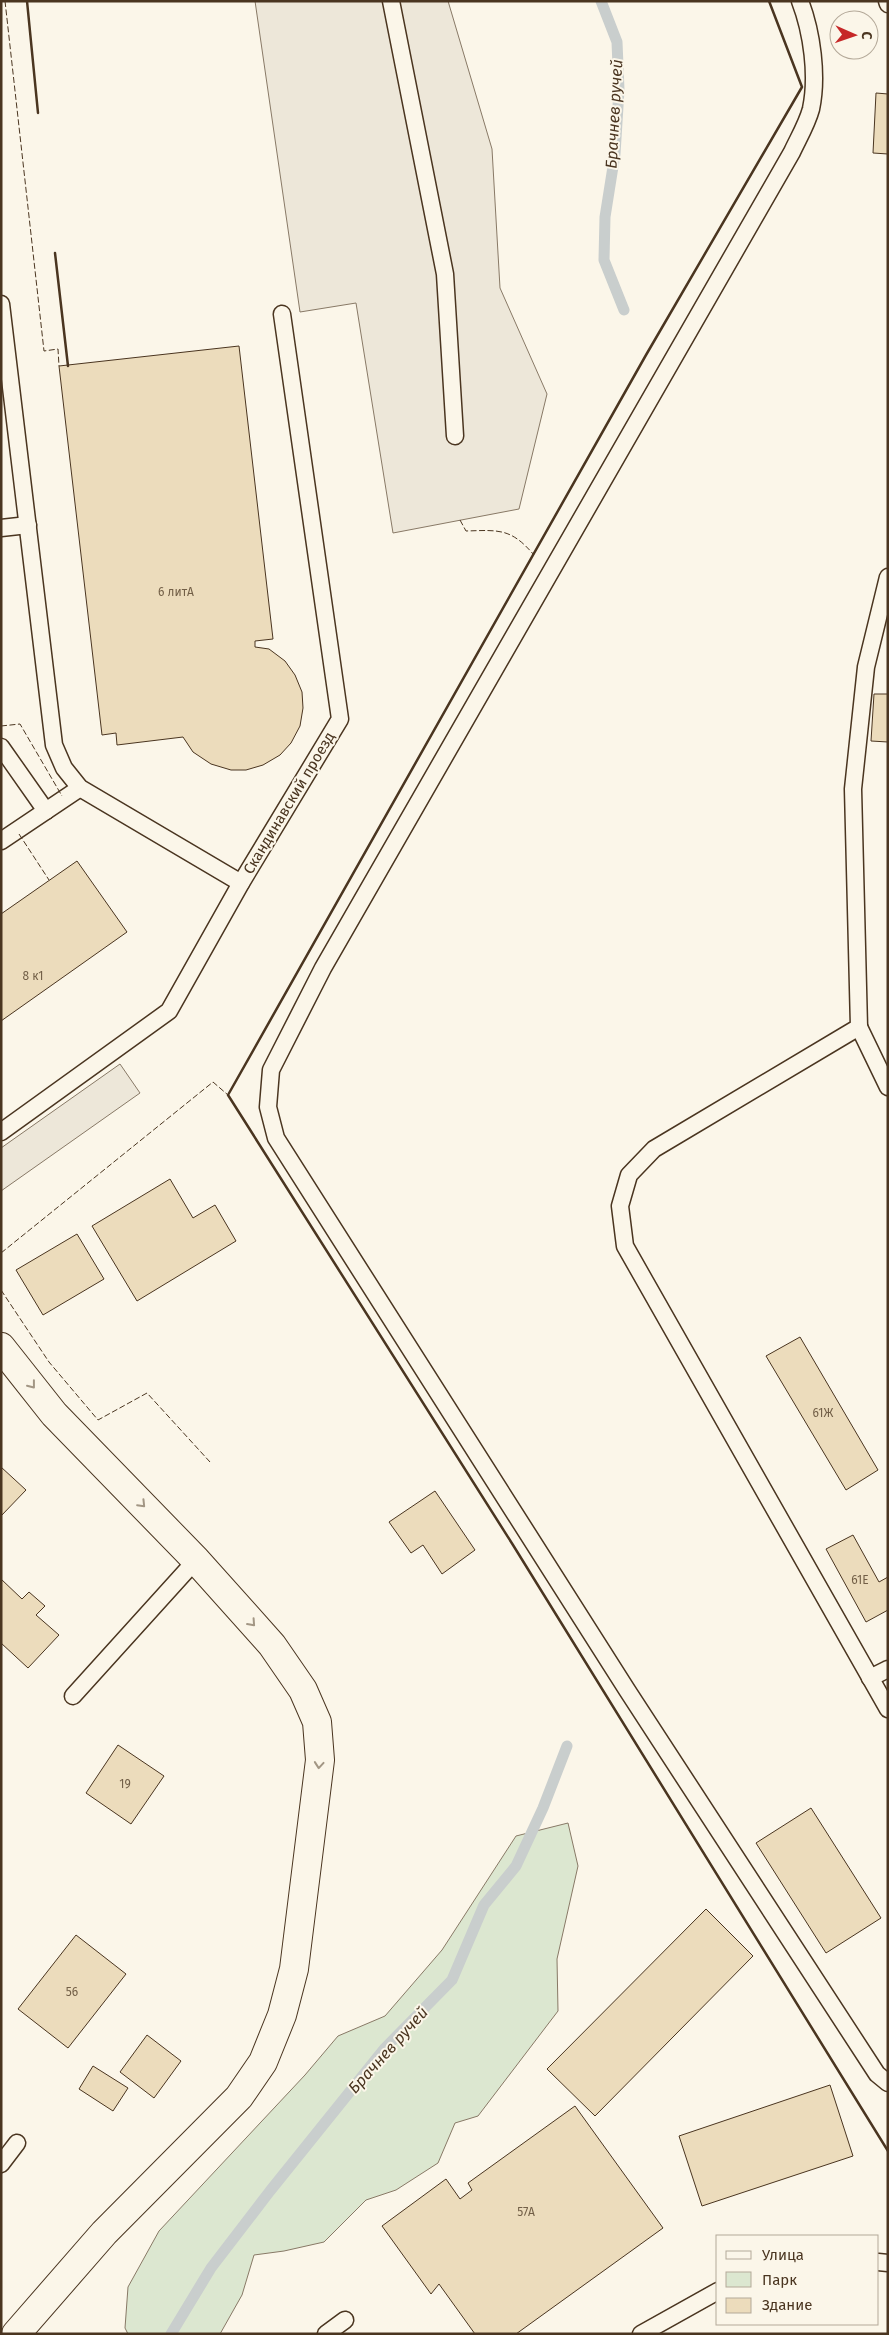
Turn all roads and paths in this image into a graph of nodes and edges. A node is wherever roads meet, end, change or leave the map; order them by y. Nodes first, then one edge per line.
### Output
1 (391, 1) edge
2 (800, 1) edge
3 (1, 304) edge
4 (282, 314) dead end
5 (2, 324) edge
6 (455, 436) dead end
7 (28, 525) junction
8 (1, 528) edge
9 (888, 576) edge
10 (1, 747) edge
11 (80, 788) junction
12 (46, 811) junction
13 (1, 842) edge
14 (241, 883) junction
15 (859, 1027) junction
16 (888, 1087) edge
17 (1, 1132) edge
18 (1, 1347) edge
19 (196, 1560) junction
20 (888, 1669) edge
21 (870, 1678) junction
22 (73, 1696) dead end
23 (888, 1709) edge
24 (888, 2083) edge
25 (17, 2143) dead end
26 (1, 2164) edge
27 (716, 2293) edge
28 (345, 2320) dead end
29 (16, 2334) edge
30 (326, 2334) edge
31 (641, 2334) edge

1 - 6 lane
2 - 24 lane
3 - 5 lane
4 - 14 lane, Скандинавский проезд
5 - 7 lane
7 - 8 lane
7 - 11 lane
9 - 15 lane
10 - 12 lane
11 - 12 lane
11 - 14 lane
12 - 13 lane
14 - 17 lane, Скандинавский проезд
15 - 16 lane
15 - 21 lane
18 -> 19 street
19 - 22 lane
19 -> 29 street
20 - 21 lane
21 - 23 lane
25 - 26 lane
27 - 31 lane
28 - 30 lane

